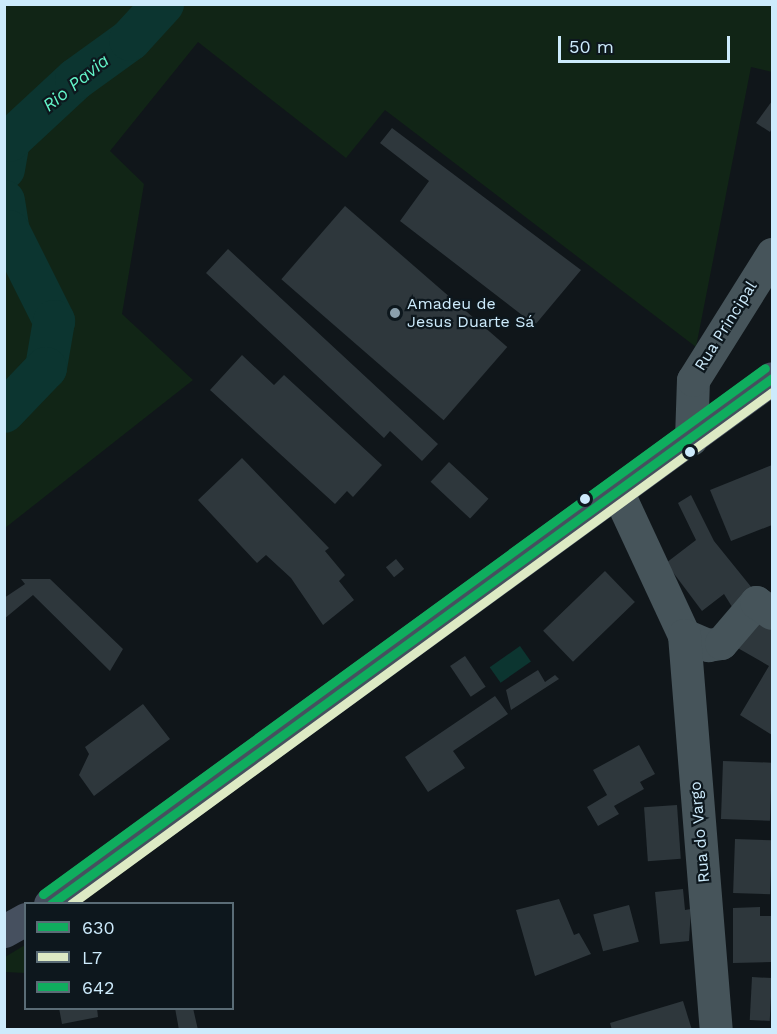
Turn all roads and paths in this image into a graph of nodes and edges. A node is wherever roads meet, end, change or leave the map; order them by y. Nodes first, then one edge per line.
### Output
1 (772, 254) edge
2 (767, 390) edge
3 (691, 439) junction
4 (618, 493) junction
5 (772, 613) edge
6 (684, 635) junction
7 (51, 902) edge
8 (24, 920) edge
9 (4, 932) edge
10 (716, 1029) edge

1 - 3 street, Rua Principal
2 - 3 main road
3 - 4 main road
4 - 6 street, Rua do Vargo
4 - 7 main road
5 - 6 street
6 - 10 street, Rua do Vargo
8 - 9 main road

